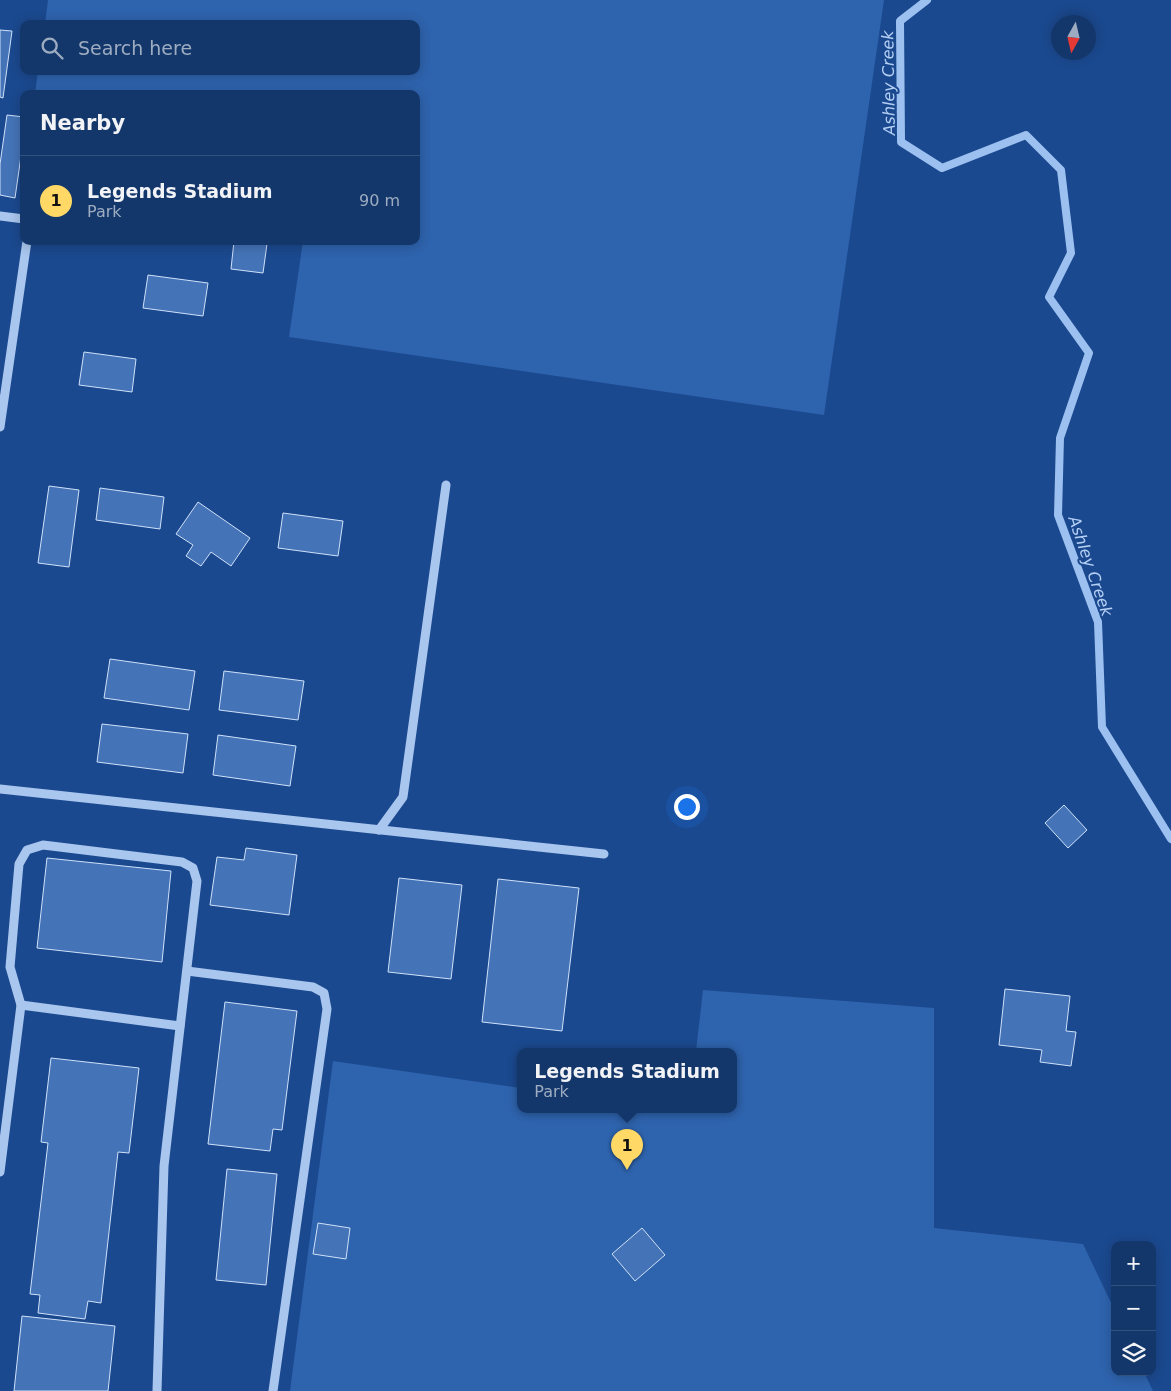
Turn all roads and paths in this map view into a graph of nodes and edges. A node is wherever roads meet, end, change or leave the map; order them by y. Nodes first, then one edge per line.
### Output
1 (0, 216) edge
2 (20, 218) edge
3 (27, 245) edge
4 (0, 428) edge
5 (446, 485) dead end
6 (0, 789) edge
7 (379, 830) junction
8 (604, 854) dead end
9 (187, 971) junction
10 (21, 1005) junction
11 (180, 1026) junction
12 (0, 1172) edge
13 (157, 1391) edge
14 (273, 1391) edge

1 - 2 street
3 - 4 street
5 - 7 street
6 - 7 street
7 - 8 street
9 - 10 street
9 - 11 street
9 - 14 street
10 - 11 street
10 - 12 street
11 - 13 street

